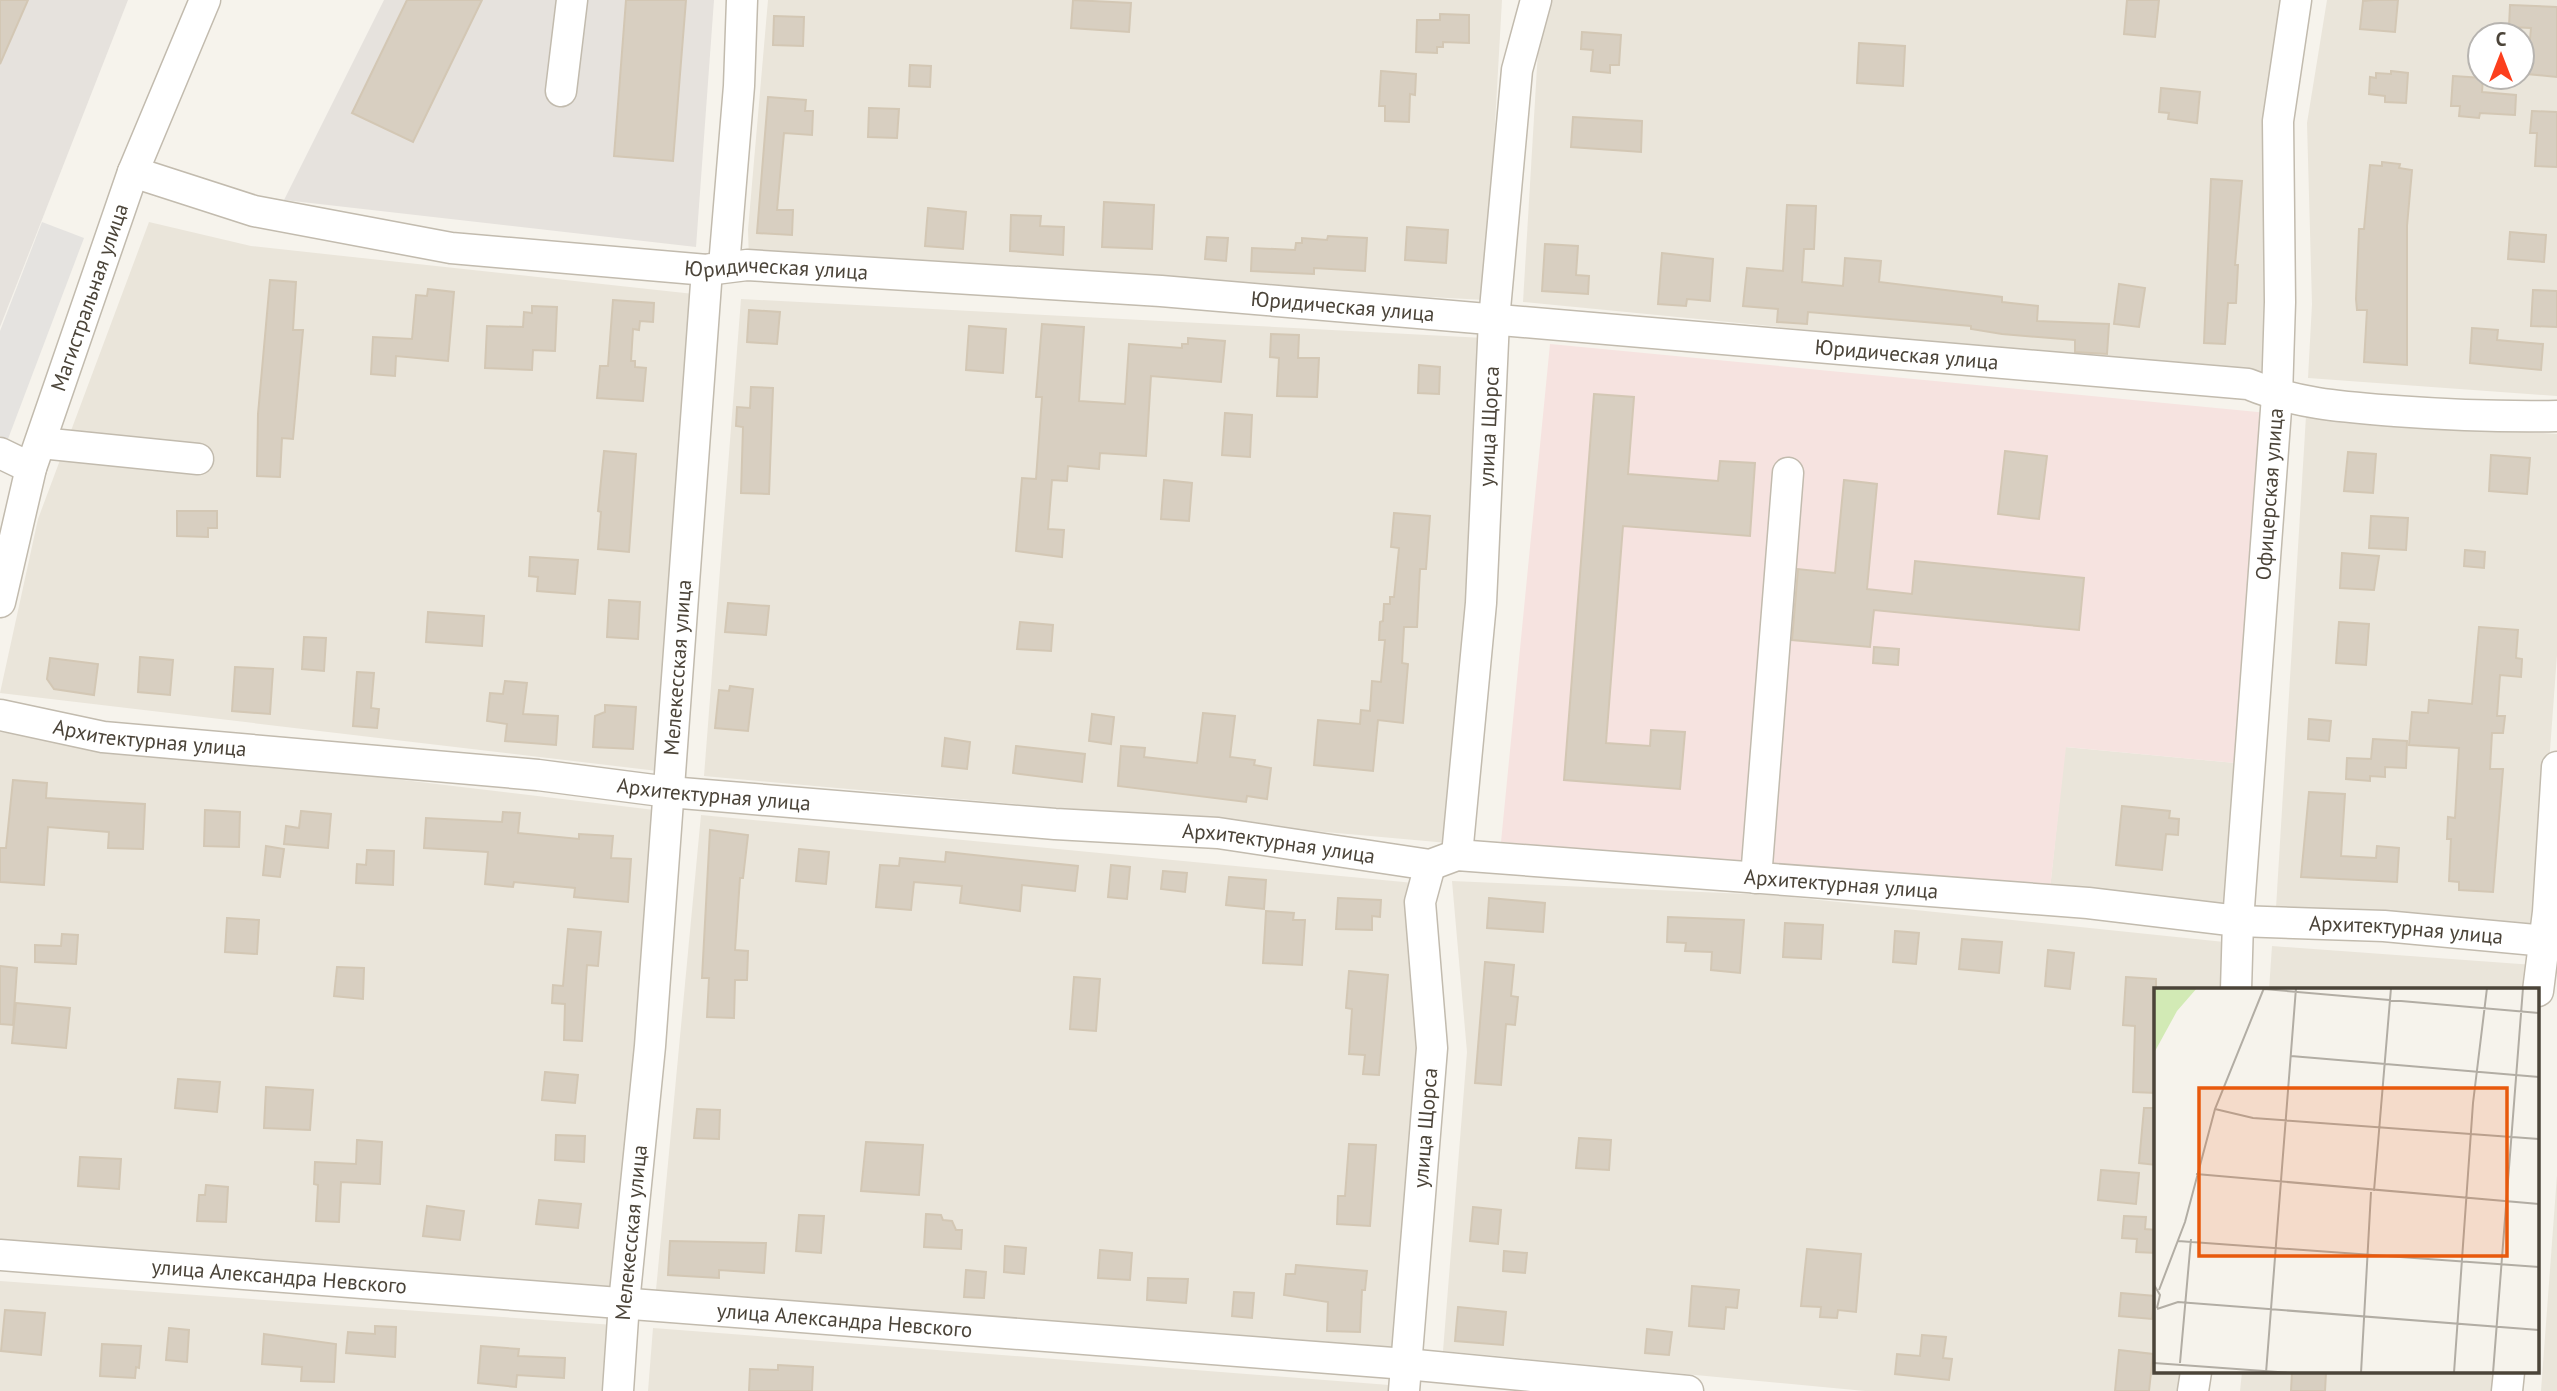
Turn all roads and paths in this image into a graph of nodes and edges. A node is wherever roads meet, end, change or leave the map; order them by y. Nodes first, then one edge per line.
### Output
1 (205, 0) edge
2 (572, 0) edge
3 (742, 0) edge
4 (1536, 0) edge
5 (2296, 0) edge
6 (561, 91) dead end
7 (133, 172) junction
8 (715, 268) junction
9 (1494, 320) junction
10 (2277, 396) junction
11 (2557, 416) edge
12 (0, 453) edge
13 (36, 455) junction
14 (198, 459) dead end
15 (1788, 473) dead end
16 (0, 602) edge
17 (0, 715) edge
18 (2557, 767) edge
19 (669, 792) junction
20 (1443, 860) junction
21 (1756, 878) junction
22 (2238, 922) junction
23 (2549, 942) edge
24 (2236, 988) edge
25 (2539, 988) edge
26 (0, 1255) edge
27 (624, 1303) junction
28 (1405, 1378) edge
29 (618, 1391) edge
30 (1688, 1391) edge

1 - 7 street, Магистральная улица
2 - 6 street
3 - 8 street, Мелекесская улица
4 - 9 street, улица Щорса
5 - 10 street, Офицерская улица
7 - 8 street, Юридическая улица
7 - 13 street, Магистральная улица
8 - 9 street, Юридическая улица
8 - 19 street, Мелекесская улица
9 - 10 street, Юридическая улица
9 - 20 street, улица Щорса
10 - 11 street, Юридическая улица
10 - 22 street, Офицерская улица
12 - 13 street
13 - 14 street
13 - 16 street, Магистральная улица
15 - 21 street
17 - 19 street, Архитектурная улица
18 - 23 street
19 - 20 street, Архитектурная улица
19 - 27 street, Мелекесская улица
20 - 21 street, Архитектурная улица
20 - 28 street, улица Щорса
21 - 22 street, Архитектурная улица
22 - 23 street, Архитектурная улица
22 - 24 street, Офицерская улица
23 - 25 street
26 - 27 street, улица Александра Невского
27 - 28 street, улица Александра Невского
27 - 29 street, Мелекесская улица
28 - 30 street, улица Александра Невского

